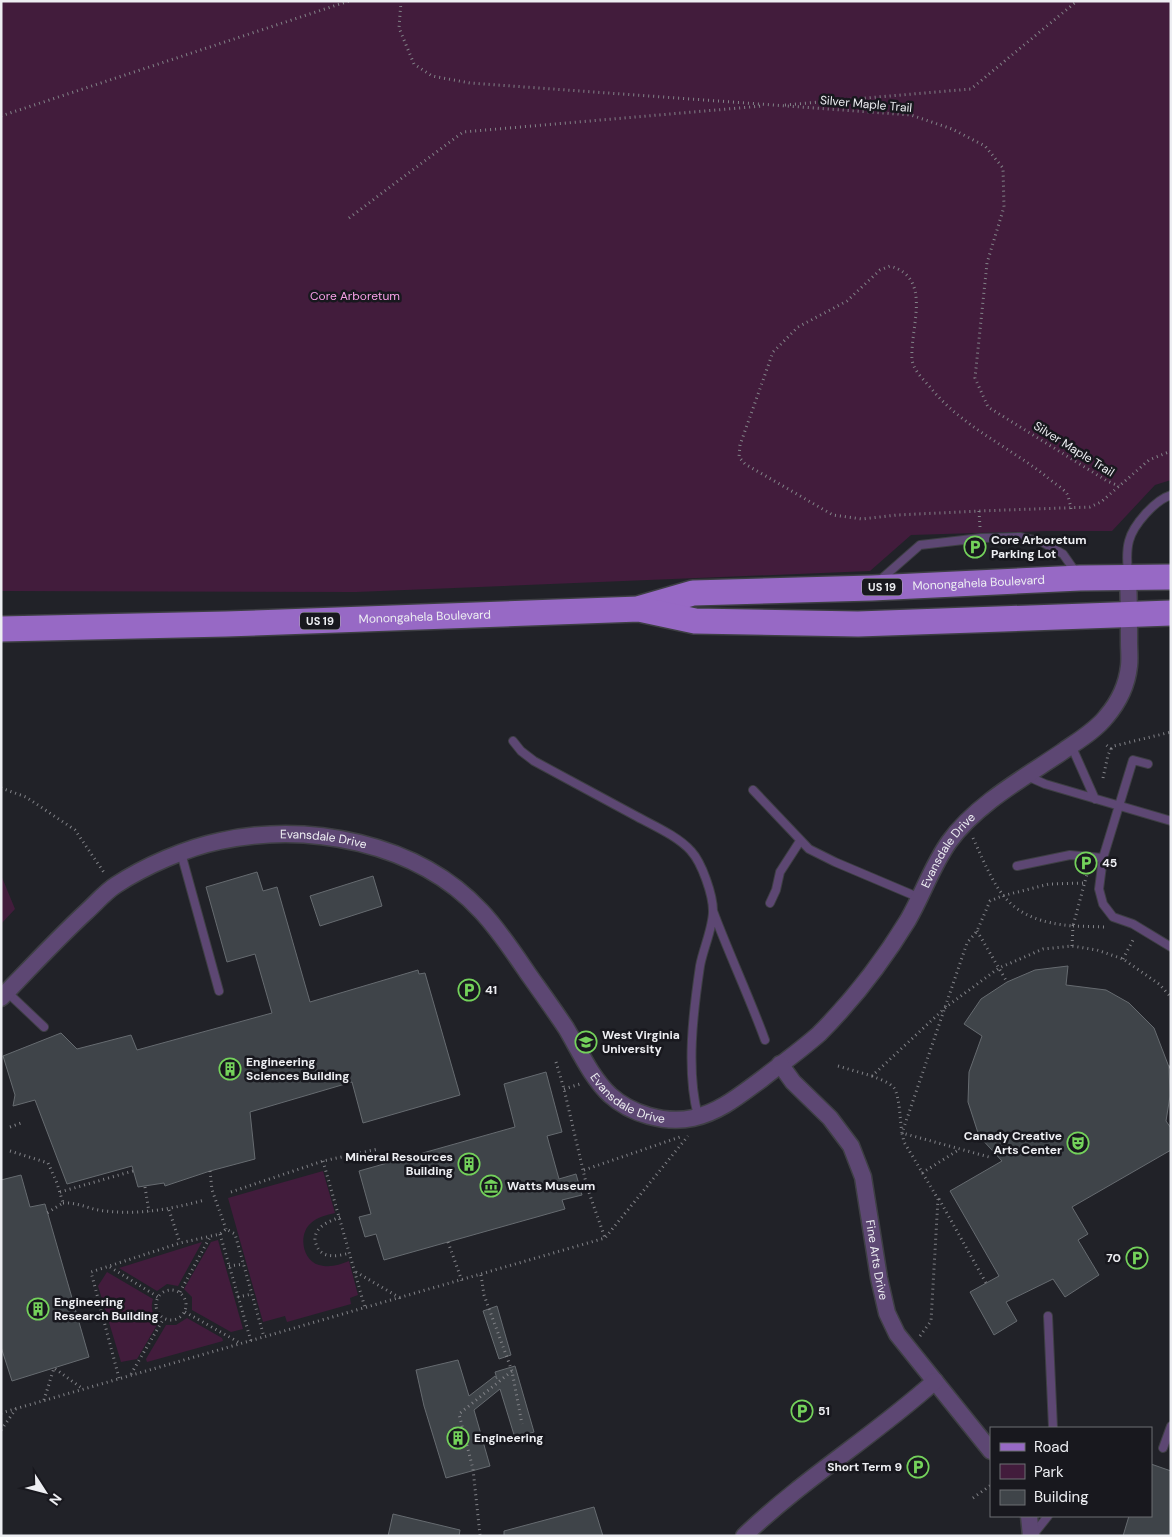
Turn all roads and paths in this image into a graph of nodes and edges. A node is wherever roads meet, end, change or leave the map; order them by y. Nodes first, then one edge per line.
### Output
1 (349, 1) edge
2 (401, 1) edge
3 (1077, 1) edge
4 (772, 106) junction
5 (1, 116) edge
6 (349, 218) dead end
7 (1171, 451) edge
8 (1120, 486) junction
9 (1171, 494) edge
10 (1071, 509) junction
11 (1080, 578) junction
12 (1128, 578) junction
13 (1171, 578) edge
14 (872, 588) junction
15 (639, 609) junction
16 (1171, 613) edge
17 (1129, 614) junction
18 (1, 629) edge
19 (1171, 732) edge
20 (513, 741) dead end
21 (1105, 744) dead end
22 (1071, 745) junction
23 (1112, 749) junction
24 (1148, 764) dead end
25 (1026, 776) junction
26 (1103, 778) dead end
27 (1, 788) edge
28 (753, 790) dead end
29 (1095, 799) junction
30 (1118, 805) junction
31 (1171, 821) edge
32 (972, 835) dead end
33 (800, 840) junction
34 (181, 853) junction
35 (1103, 858) junction
36 (1017, 866) dead end
37 (114, 886) junction
38 (1002, 896) junction
39 (920, 898) junction
40 (770, 903) dead end
41 (713, 911) junction
42 (1073, 926) junction
43 (1112, 930) dead end
44 (977, 931) junction
45 (1126, 936) dead end
46 (1133, 940) junction
47 (1140, 943) dead end
48 (1072, 946) junction
49 (1171, 947) edge
50 (1123, 959) junction
51 (999, 968) junction
52 (1007, 982) dead end
53 (219, 991) dead end
54 (4, 995) edge
55 (1171, 997) edge
56 (946, 1006) junction
57 (44, 1027) dead end
58 (765, 1040) dead end
59 (556, 1062) dead end
60 (780, 1064) junction
61 (838, 1066) dead end
62 (872, 1076) junction
63 (583, 1083) dead end
64 (564, 1089) junction
65 (698, 1116) junction
66 (21, 1123) dead end
67 (10, 1127) dead end
68 (902, 1133) junction
69 (378, 1149) dead end
70 (960, 1149) junction
71 (10, 1150) dead end
72 (989, 1157) dead end
73 (323, 1161) junction
74 (584, 1170) junction
75 (133, 1171) dead end
76 (210, 1171) dead end
77 (922, 1173) junction
78 (145, 1186) dead end
79 (60, 1192) junction
80 (231, 1192) dead end
81 (938, 1199) junction
82 (206, 1200) dead end
83 (63, 1203) junction
84 (169, 1210) junction
85 (150, 1212) junction
86 (47, 1213) dead end
87 (340, 1217) junction
88 (226, 1229) junction
89 (220, 1234) junction
90 (211, 1236) junction
91 (606, 1238) junction
92 (448, 1242) dead end
93 (180, 1243) junction
94 (350, 1253) junction
95 (244, 1264) junction
96 (229, 1266) junction
97 (110, 1267) junction
98 (356, 1272) junction
99 (482, 1275) junction
100 (462, 1281) junction
101 (986, 1283) dead end
102 (180, 1292) junction
103 (252, 1294) junction
104 (158, 1297) junction
105 (238, 1297) junction
106 (401, 1298) junction
107 (365, 1308) junction
108 (185, 1312) junction
109 (1048, 1316) dead end
110 (164, 1318) junction
111 (264, 1337) junction
112 (916, 1339) dead end
113 (251, 1341) junction
114 (240, 1344) junction
115 (512, 1371) junction
116 (131, 1374) junction
117 (119, 1378) junction
118 (935, 1381) junction
119 (84, 1390) junction
120 (44, 1400) junction
121 (16, 1409) junction
122 (1, 1413) edge
123 (522, 1424) dead end
124 (1171, 1426) edge
125 (1053, 1427) edge
126 (1, 1430) edge
127 (1164, 1448) dead end
128 (990, 1449) edge
129 (990, 1486) edge
130 (973, 1498) dead end
131 (1029, 1517) edge
132 (1047, 1517) edge
133 (480, 1534) dead end
134 (744, 1536) edge
135 (1032, 1536) edge

1 - 5 path
2 - 4 path, Silver Maple Trail
3 - 4 path
4 - 6 path
4 - 8 path, Silver Maple Trail
7 - 8 path
8 - 10 path
9 - 12 lane
10 - 10 path
11 - 12 main road, Monongahela Boulevard / US 19
11 - 14 main road, Monongahela Boulevard / US 19
11 - 14 lane
12 - 13 main road, Monongahela Boulevard / US 19
12 - 17 street, Evansdale Drive
14 - 15 main road, Monongahela Boulevard / US 19
15 - 17 main road, Monongahela Boulevard / US 19
15 - 18 main road, Monongahela Boulevard / US 19
16 - 17 main road, Monongahela Boulevard / US 19
17 - 22 street, Evansdale Drive
19 - 23 path
20 - 41 lane
21 - 23 path
22 - 25 street, Evansdale Drive
22 - 29 lane
23 - 26 path
24 - 30 lane
25 - 29 lane
25 - 39 street, Evansdale Drive
27 - 37 path
28 - 33 lane
29 - 30 lane
30 - 31 lane
30 - 35 lane
32 - 38 path
33 - 39 lane
33 - 40 lane
34 - 37 street, Evansdale Drive
34 - 53 lane
34 - 65 street, Evansdale Drive
35 - 36 lane
35 - 49 lane
37 - 54 street, Evansdale Drive
38 - 42 path
38 - 42 path
38 - 44 path
39 - 60 street, Evansdale Drive
41 - 58 lane
41 - 65 lane
42 - 43 path
42 - 48 path
44 - 51 path
44 - 56 path
45 - 46 path
46 - 47 path
46 - 50 path
48 - 50 path
48 - 51 path
50 - 55 path
51 - 52 path
51 - 56 path
54 - 57 lane
56 - 62 path
56 - 68 path
59 - 64 path
60 - 65 street, Evansdale Drive
60 - 118 street, Fine Arts Drive
61 - 62 path
62 - 68 path
63 - 64 path
64 - 74 path
66 - 67 path
68 - 70 path
68 - 77 path
69 - 73 path
70 - 72 path
70 - 77 path
71 - 79 path
73 - 80 path
73 - 87 path
74 - 91 path
74 - 91 path
75 - 79 path
76 - 88 path
77 - 81 path
78 - 85 path
79 - 83 path
81 - 101 path
81 - 112 path
82 - 84 path
83 - 85 path
83 - 86 path
84 - 85 path
84 - 93 path
87 - 94 path
87 - 94 path
88 - 89 path
88 - 95 path
89 - 90 path
89 - 96 path
90 - 93 path
90 - 102 path
91 - 99 path
92 - 100 path
93 - 97 path
94 - 98 path
95 - 96 path
95 - 103 path
96 - 105 path
97 - 104 path
97 - 117 path
98 - 106 path
98 - 107 path
99 - 100 path
99 - 115 path
100 - 106 path
102 - 104 path
102 - 108 path
103 - 105 path
103 - 111 path
104 - 110 path
105 - 113 path
106 - 107 path
107 - 111 path
108 - 110 path
108 - 114 path
109 - 125 lane
110 - 116 path
111 - 113 path
113 - 114 path
114 - 116 path
115 - 123 path
115 - 133 path
116 - 117 path
117 - 119 path
118 - 128 street, Fine Arts Drive
118 - 134 street
119 - 120 path
119 - 120 path
120 - 121 path
121 - 122 path
121 - 126 path
124 - 127 lane
129 - 130 path
131 - 135 street
132 - 135 lane

